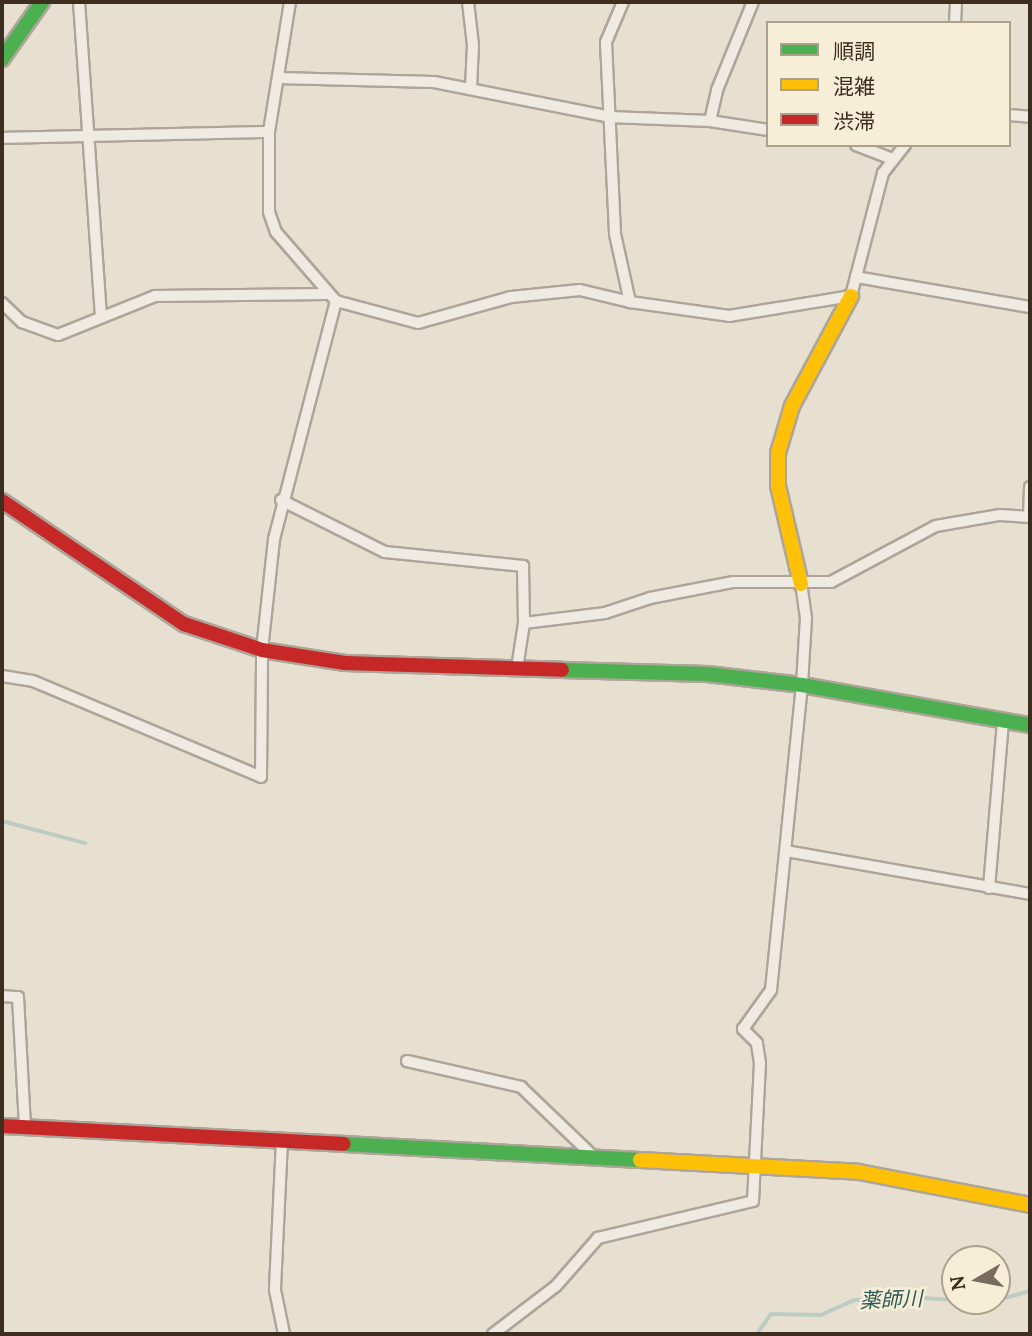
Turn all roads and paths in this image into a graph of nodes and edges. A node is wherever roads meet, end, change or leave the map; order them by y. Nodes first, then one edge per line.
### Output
1 (42, 2) edge
2 (79, 2) edge
3 (290, 2) edge
4 (468, 2) edge
5 (623, 2) edge
6 (753, 2) edge
7 (956, 2) edge
8 (955, 21) edge
9 (2, 59) edge
10 (278, 78) junction
11 (471, 88) junction
12 (1011, 115) edge
13 (610, 117) junction
14 (1030, 117) edge
15 (710, 121) junction
16 (766, 130) edge
17 (269, 132) junction
18 (88, 137) junction
19 (2, 138) edge
20 (861, 147) edge
21 (903, 147) edge
22 (892, 159) junction
23 (856, 276) junction
24 (326, 295) junction
25 (851, 296) junction
26 (336, 301) junction
27 (630, 302) junction
28 (2, 303) edge
29 (1030, 307) edge
30 (101, 317) junction
31 (1030, 487) edge
32 (281, 500) junction
33 (2, 501) edge
34 (1029, 517) edge
35 (801, 583) junction
36 (524, 623) junction
37 (262, 650) junction
38 (517, 668) junction
39 (2, 676) edge
40 (802, 684) junction
41 (1003, 722) junction
42 (1030, 725) edge
43 (786, 851) junction
44 (989, 888) junction
45 (1030, 894) edge
46 (2, 996) edge
47 (407, 1061) dead end
48 (2, 1126) edge
49 (25, 1127) junction
50 (282, 1140) junction
51 (592, 1155) junction
52 (756, 1164) junction
53 (1030, 1205) edge
54 (284, 1334) edge
55 (493, 1334) edge

1 - 9 street
2 - 18 street
3 - 10 street
4 - 11 street
5 - 13 street
6 - 15 street
7 - 8 street
10 - 11 street
10 - 17 street
11 - 13 street
12 - 14 street
13 - 15 street
13 - 27 street
15 - 16 street
17 - 18 street
17 - 24 street
18 - 19 street
18 - 30 street
20 - 22 street
21 - 22 street
22 - 23 street
23 - 25 street
23 - 29 street
24 - 26 street
24 - 30 street
25 - 27 street
25 - 35 street
26 - 27 street
26 - 32 street
28 - 30 street
31 - 34 street
32 - 36 street
32 - 37 street
33 - 37 street
34 - 35 street
35 - 36 street
35 - 40 street
36 - 38 street
37 - 38 street
37 - 39 street
38 - 40 street
40 - 41 street
40 - 43 street
41 - 42 street
41 - 44 street
43 - 44 street
43 - 52 street
44 - 45 street
46 - 49 street
47 - 51 street
48 - 49 street
49 - 50 street
50 - 51 street
50 - 54 street
51 - 52 street
52 - 53 street
52 - 55 street

